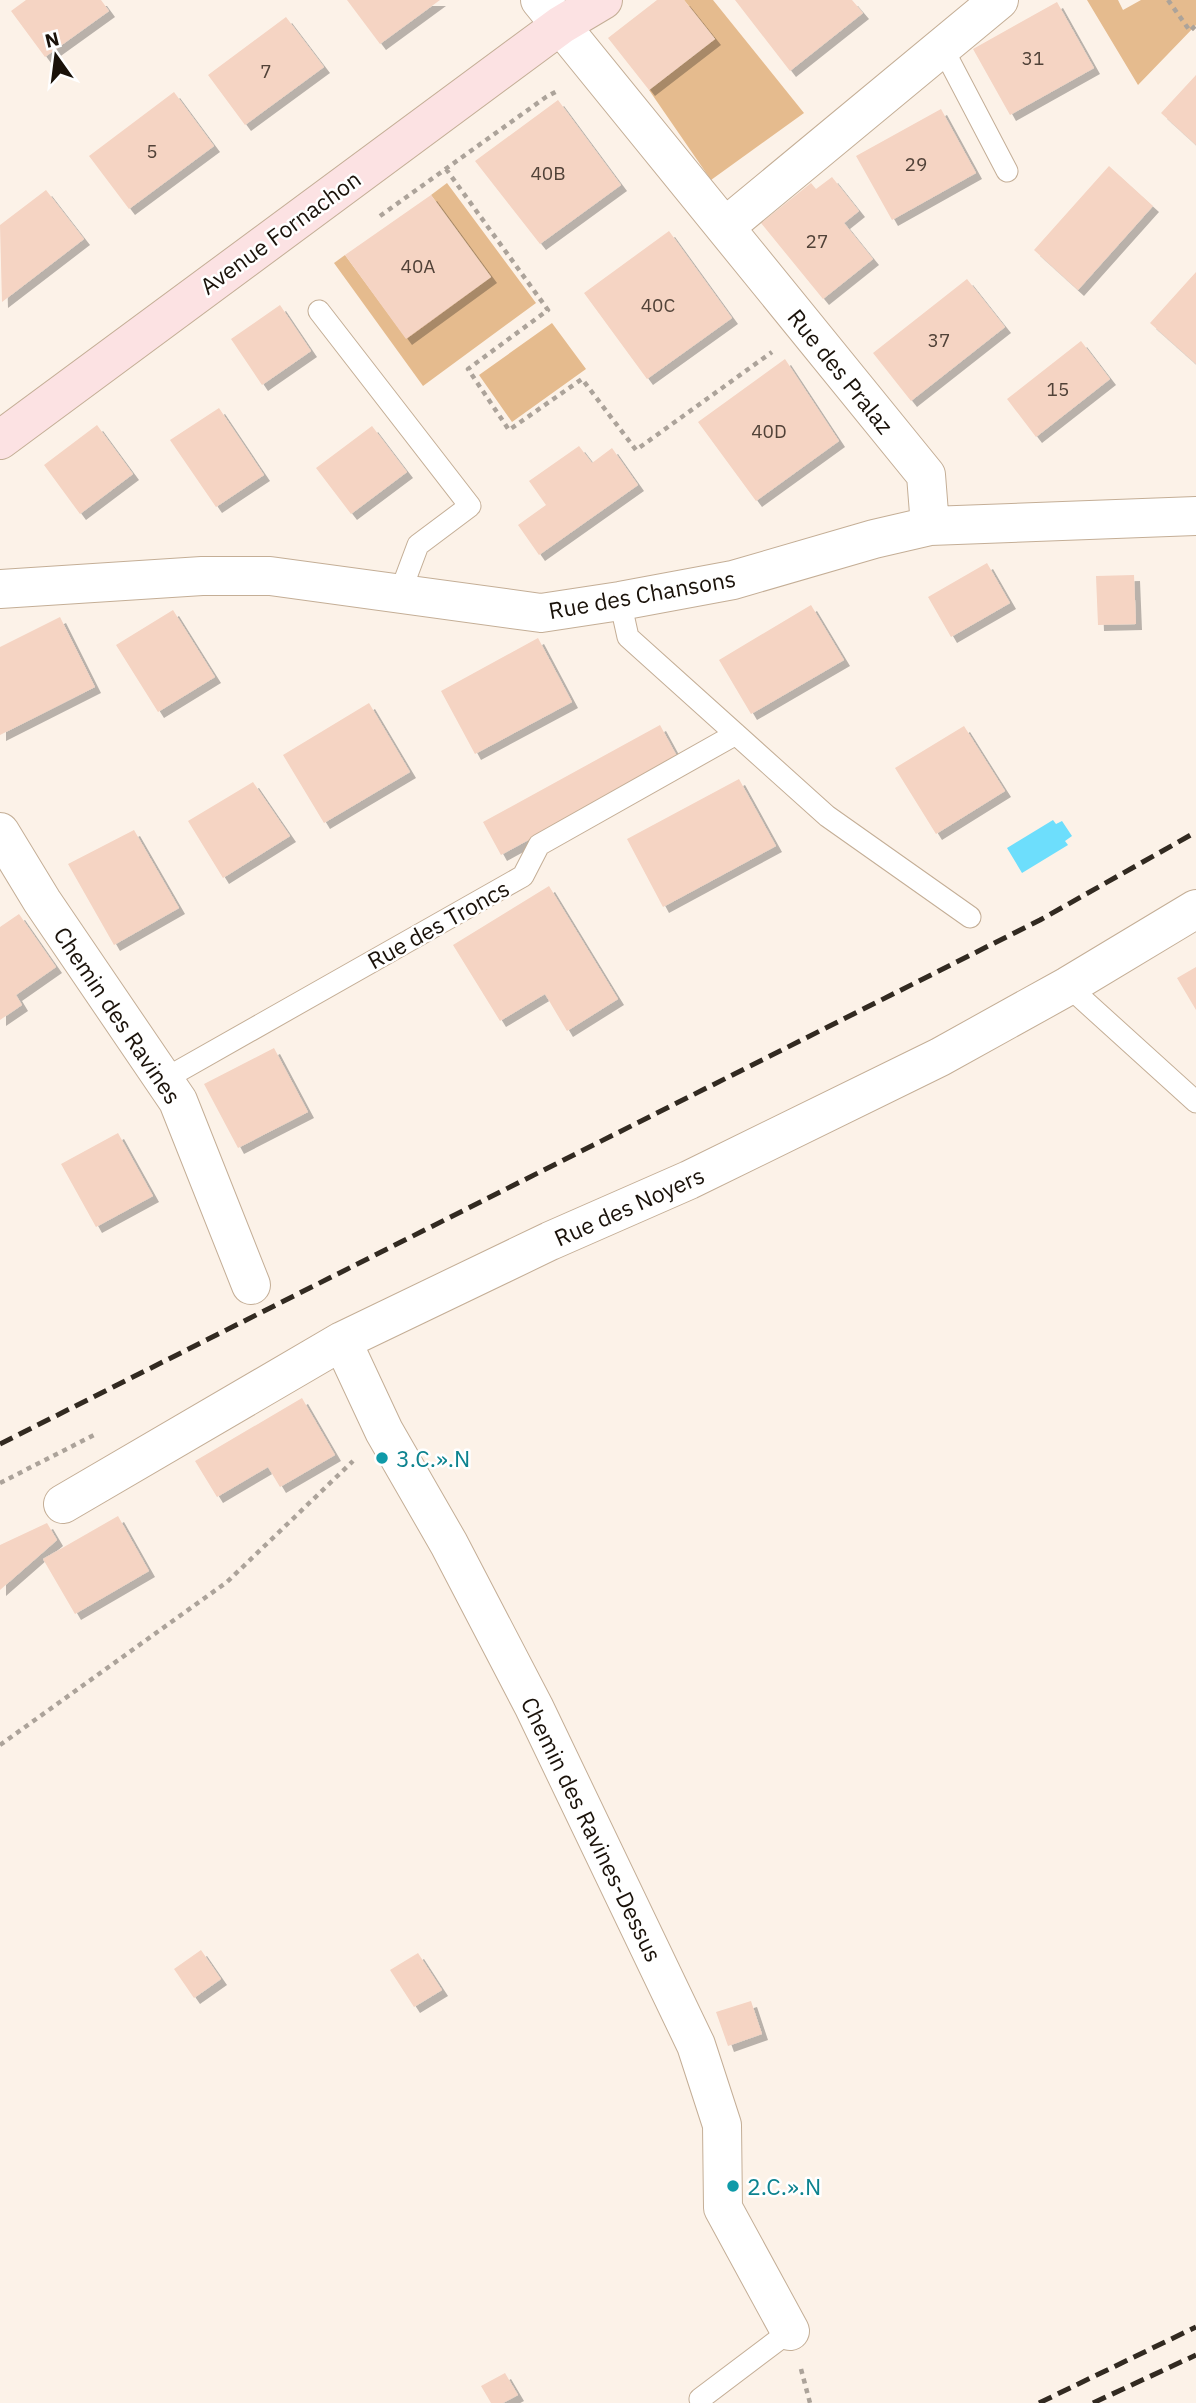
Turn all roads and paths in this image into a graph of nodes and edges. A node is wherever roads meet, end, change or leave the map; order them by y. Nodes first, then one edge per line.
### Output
1 (603, 0) edge
2 (999, 0) edge
3 (1168, 0) edge
4 (551, 12) edge
5 (1196, 25) edge
6 (942, 47) junction
7 (568, 88) dead end
8 (446, 169) junction
9 (1007, 172) dead end
10 (380, 216) dead end
11 (725, 227) junction
12 (319, 311) dead end
13 (780, 346) dead end
14 (0, 440) edge
15 (1196, 516) edge
16 (929, 526) junction
17 (0, 589) edge
18 (400, 593) junction
19 (620, 601) junction
20 (736, 734) junction
21 (0, 832) edge
22 (1196, 909) edge
23 (970, 917) dead end
24 (1068, 986) junction
25 (163, 1080) junction
26 (1196, 1102) edge
27 (251, 1285) dead end
28 (342, 1341) junction
29 (384, 1431) junction
30 (63, 1504) dead end
31 (0, 1745) edge
32 (790, 2331) joint
33 (700, 2399) dead end

1 - 4 street, Avenue Fornachon
2 - 6 street
3 - 5 path
4 - 11 street, Rue des Pralaz
4 - 14 street, Avenue Fornachon
6 - 9 lane
6 - 11 street
7 - 8 path
8 - 10 path
8 - 13 path
11 - 16 street, Rue des Pralaz
12 - 18 lane
15 - 16 street, Rue des Chansons
16 - 19 street, Rue des Chansons
17 - 18 street, Rue des Chansons
18 - 19 street, Rue des Chansons
19 - 20 lane
20 - 23 lane
20 - 25 lane, Rue des Troncs
21 - 25 street, Chemin des Ravines
22 - 24 street, Rue des Noyers
24 - 26 lane
24 - 28 street, Rue des Noyers
25 - 27 street, Chemin des Ravines
28 - 29 street, Chemin des Ravines-Dessus
28 - 30 street, Rue des Noyers
29 - 31 path
29 - 32 street, Chemin des Ravines-Dessus
32 - 33 lane

